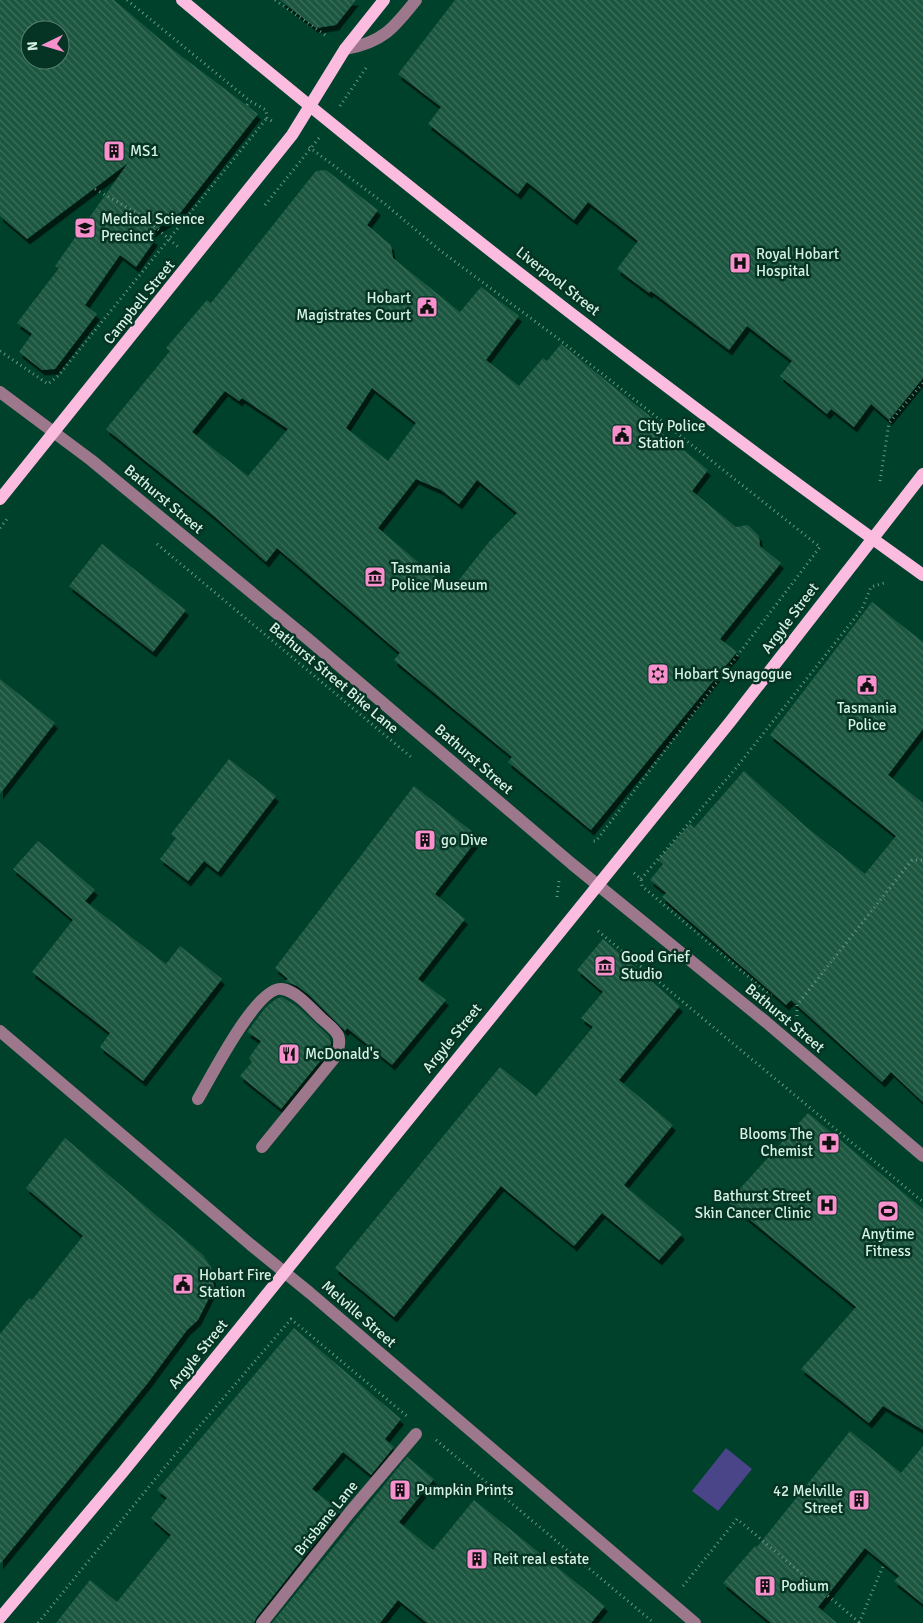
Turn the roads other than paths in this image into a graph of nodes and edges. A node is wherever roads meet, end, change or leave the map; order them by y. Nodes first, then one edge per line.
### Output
1 (182, 0) edge
2 (384, 0) edge
3 (416, 0) edge
4 (345, 49) junction
5 (308, 106) junction
6 (0, 392) edge
7 (55, 432) junction
8 (923, 474) edge
9 (0, 499) edge
10 (872, 538) junction
11 (923, 575) edge
12 (597, 886) junction
13 (0, 1031) edge
14 (198, 1099) dead end
15 (262, 1147) dead end
16 (923, 1156) edge
17 (285, 1273) junction
18 (419, 1430) road end
19 (0, 1618) edge
20 (262, 1623) edge
21 (694, 1623) edge

1 - 5 main road, Liverpool Street
2 - 4 main road, Campbell Street
3 - 4 street
4 - 5 main road, Campbell Street
5 - 7 main road, Campbell Street
5 - 10 main road, Liverpool Street
6 - 7 street, Bathurst Street
7 - 9 main road, Campbell Street
7 - 12 street, Bathurst Street
8 - 10 main road, Argyle Street
10 - 11 main road, Liverpool Street
10 - 12 main road, Argyle Street
12 - 16 street, Bathurst Street
12 - 17 main road, Argyle Street
13 - 17 street, Melville Street
14 - 15 street
17 - 19 main road, Argyle Street
17 - 21 street, Melville Street
18 - 20 street, Brisbane Lane

